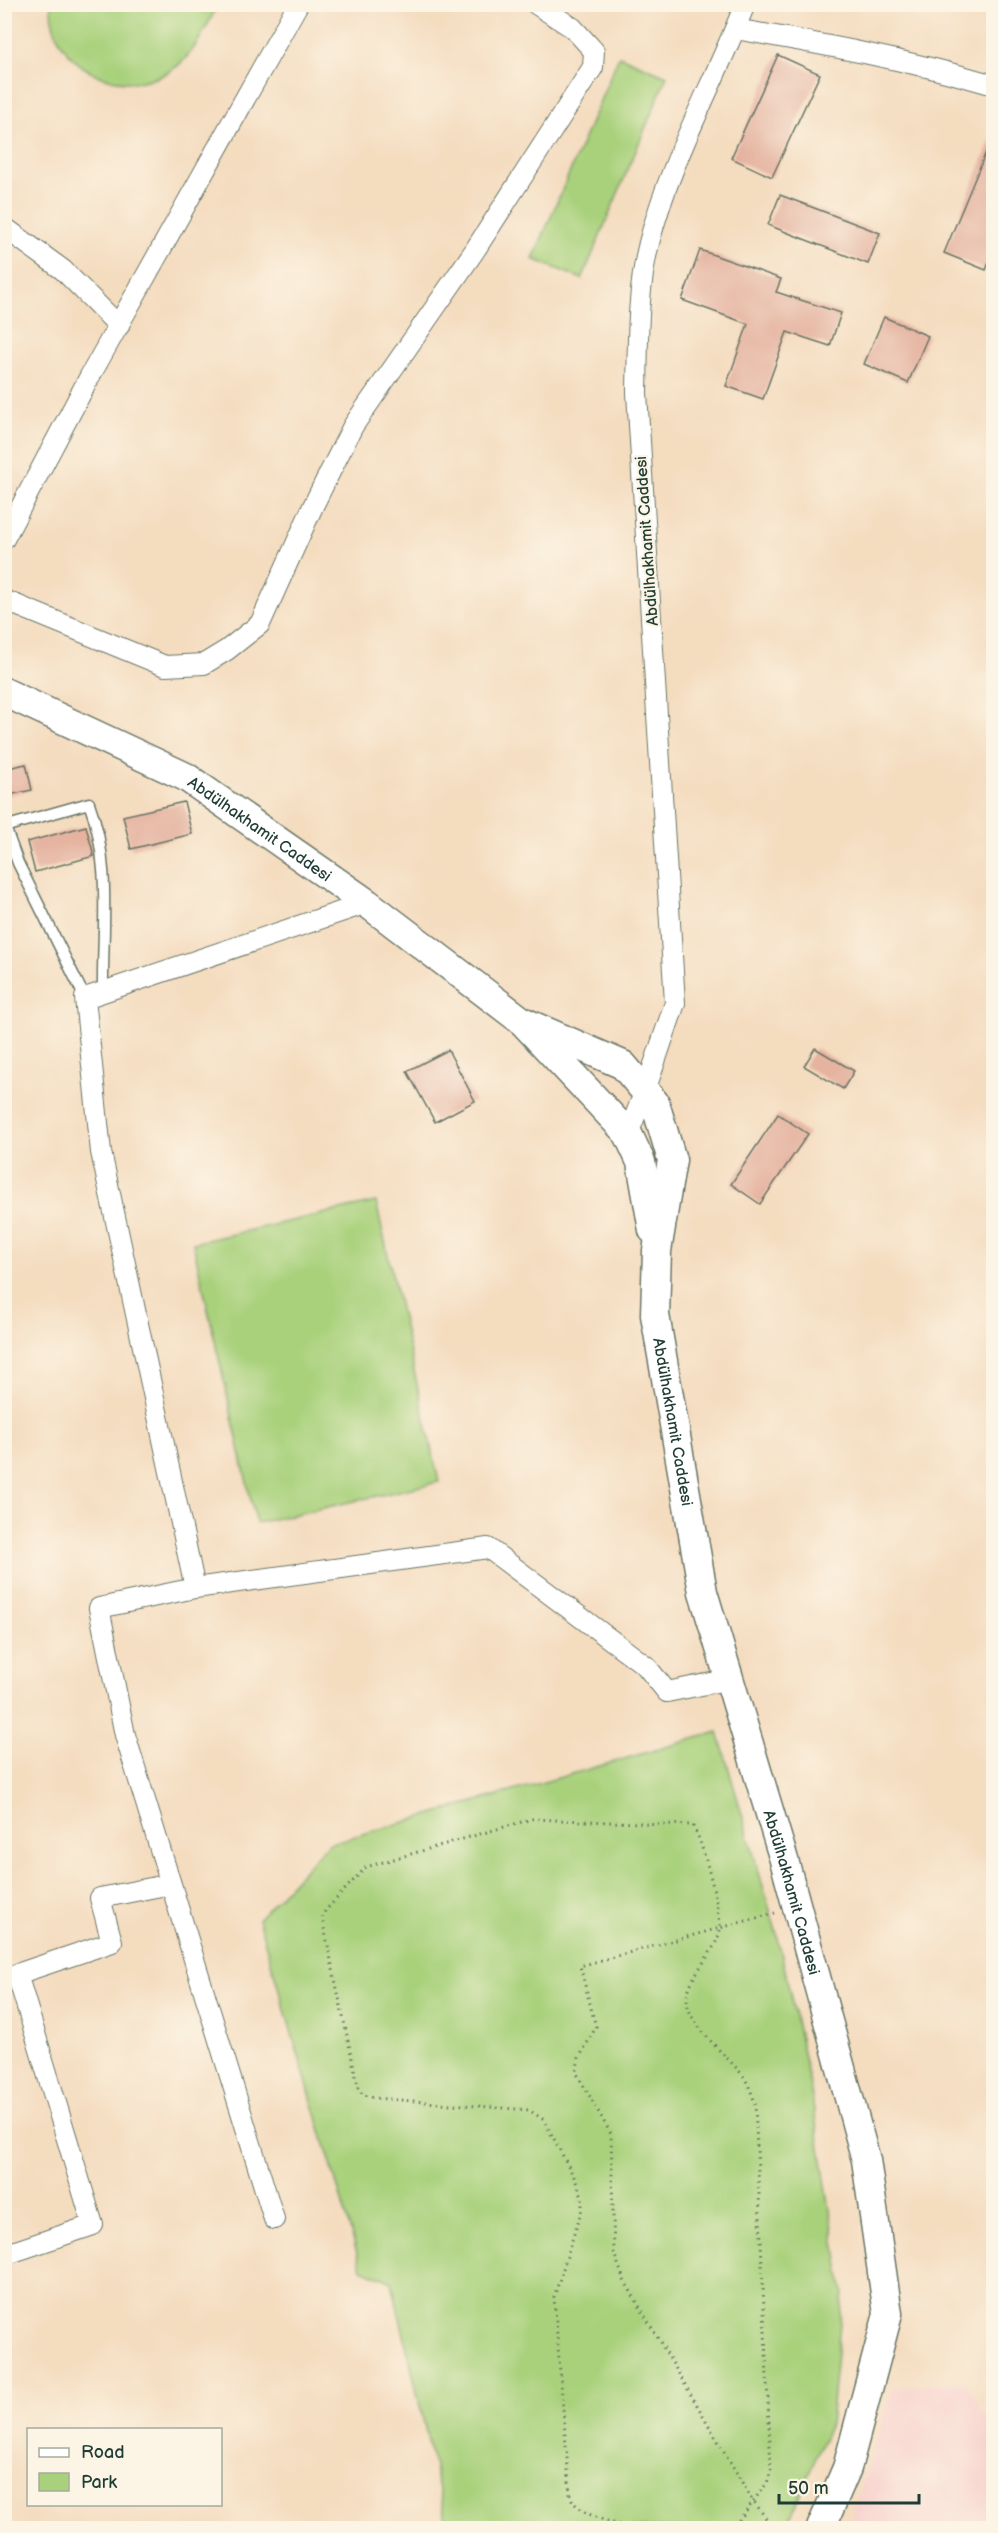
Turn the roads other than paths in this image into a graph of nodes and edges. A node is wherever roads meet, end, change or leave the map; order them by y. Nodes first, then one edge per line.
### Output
1 (298, 4) edge
2 (745, 4) edge
3 (547, 7) edge
4 (735, 29) junction
5 (993, 85) edge
6 (4, 227) edge
7 (119, 326) junction
8 (4, 539) edge
9 (4, 600) edge
10 (4, 692) edge
11 (5, 827) edge
12 (367, 903) junction
13 (94, 995) junction
14 (522, 1021) junction
15 (645, 1090) junction
16 (628, 1134) junction
17 (672, 1160) junction
18 (641, 1162) junction
19 (657, 1251) junction
20 (195, 1588) junction
21 (730, 1679) junction
22 (171, 1884) junction
23 (274, 2219) dead end
24 (4, 2255) edge
25 (821, 2529) edge

1 - 7 street
2 - 4 street, Abdülhakhamit Caddesi
3 - 9 street
4 - 5 street
4 - 15 street, Abdülhakhamit Caddesi
6 - 7 street
7 - 8 street
10 - 12 main road, Abdülhakhamit Caddesi
11 - 13 lane
11 - 13 lane
12 - 13 street
12 - 14 main road, Abdülhakhamit Caddesi
13 - 20 street
14 - 15 main road, Abdülhakhamit Caddesi
14 - 16 main road, Abdülhakhamit Caddesi
15 - 16 street, Abdülhakhamit Caddesi
15 - 17 main road, Abdülhakhamit Caddesi
16 - 18 main road, Abdülhakhamit Caddesi
17 - 18 street
17 - 19 main road, Abdülhakhamit Caddesi
18 - 19 main road, Abdülhakhamit Caddesi
19 - 21 main road, Abdülhakhamit Caddesi
20 - 21 street
20 - 22 street
21 - 25 main road, Abdülhakhamit Caddesi
22 - 23 street
22 - 24 street

